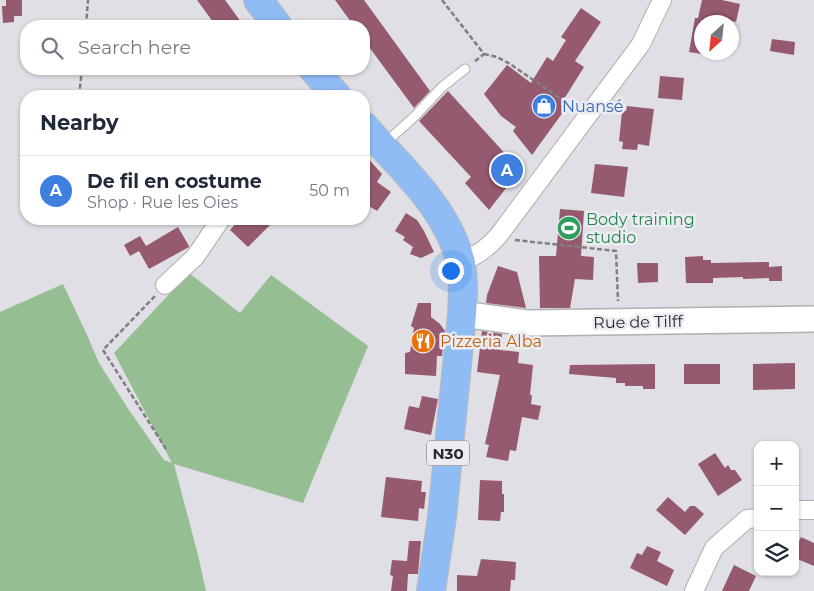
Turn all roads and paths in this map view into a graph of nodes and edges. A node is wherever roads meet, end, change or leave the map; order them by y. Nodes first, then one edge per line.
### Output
1 (88, 0) edge
2 (258, 0) edge
3 (442, 0) edge
4 (662, 0) edge
5 (86, 20) edge
6 (273, 20) edge
7 (484, 54) junction
8 (465, 69) joint
9 (81, 75) edge
10 (80, 90) edge
11 (586, 117) junction
12 (370, 133) edge
13 (382, 146) junction
14 (217, 225) edge
15 (499, 235) junction
16 (461, 262) junction
17 (165, 286) joint
18 (462, 314) junction
19 (814, 319) edge
20 (618, 322) junction
21 (166, 449) dead end
22 (799, 510) edge
23 (814, 510) edge
24 (754, 519) edge
25 (431, 591) edge
26 (694, 591) edge

1 - 5 path
2 - 6 main road
3 - 7 path
4 - 11 street
7 - 8 path
7 - 11 path
8 - 13 lane
9 - 10 path
11 - 15 street
12 - 13 main road, N30
13 - 16 main road, N30
14 - 17 street
15 - 16 street
15 - 20 path
16 - 18 main road, N30
17 - 21 path
18 - 20 main road, Rue de Tilff
18 - 25 main road, N30
19 - 20 main road, Rue de Tilff
22 - 23 street
24 - 26 street

